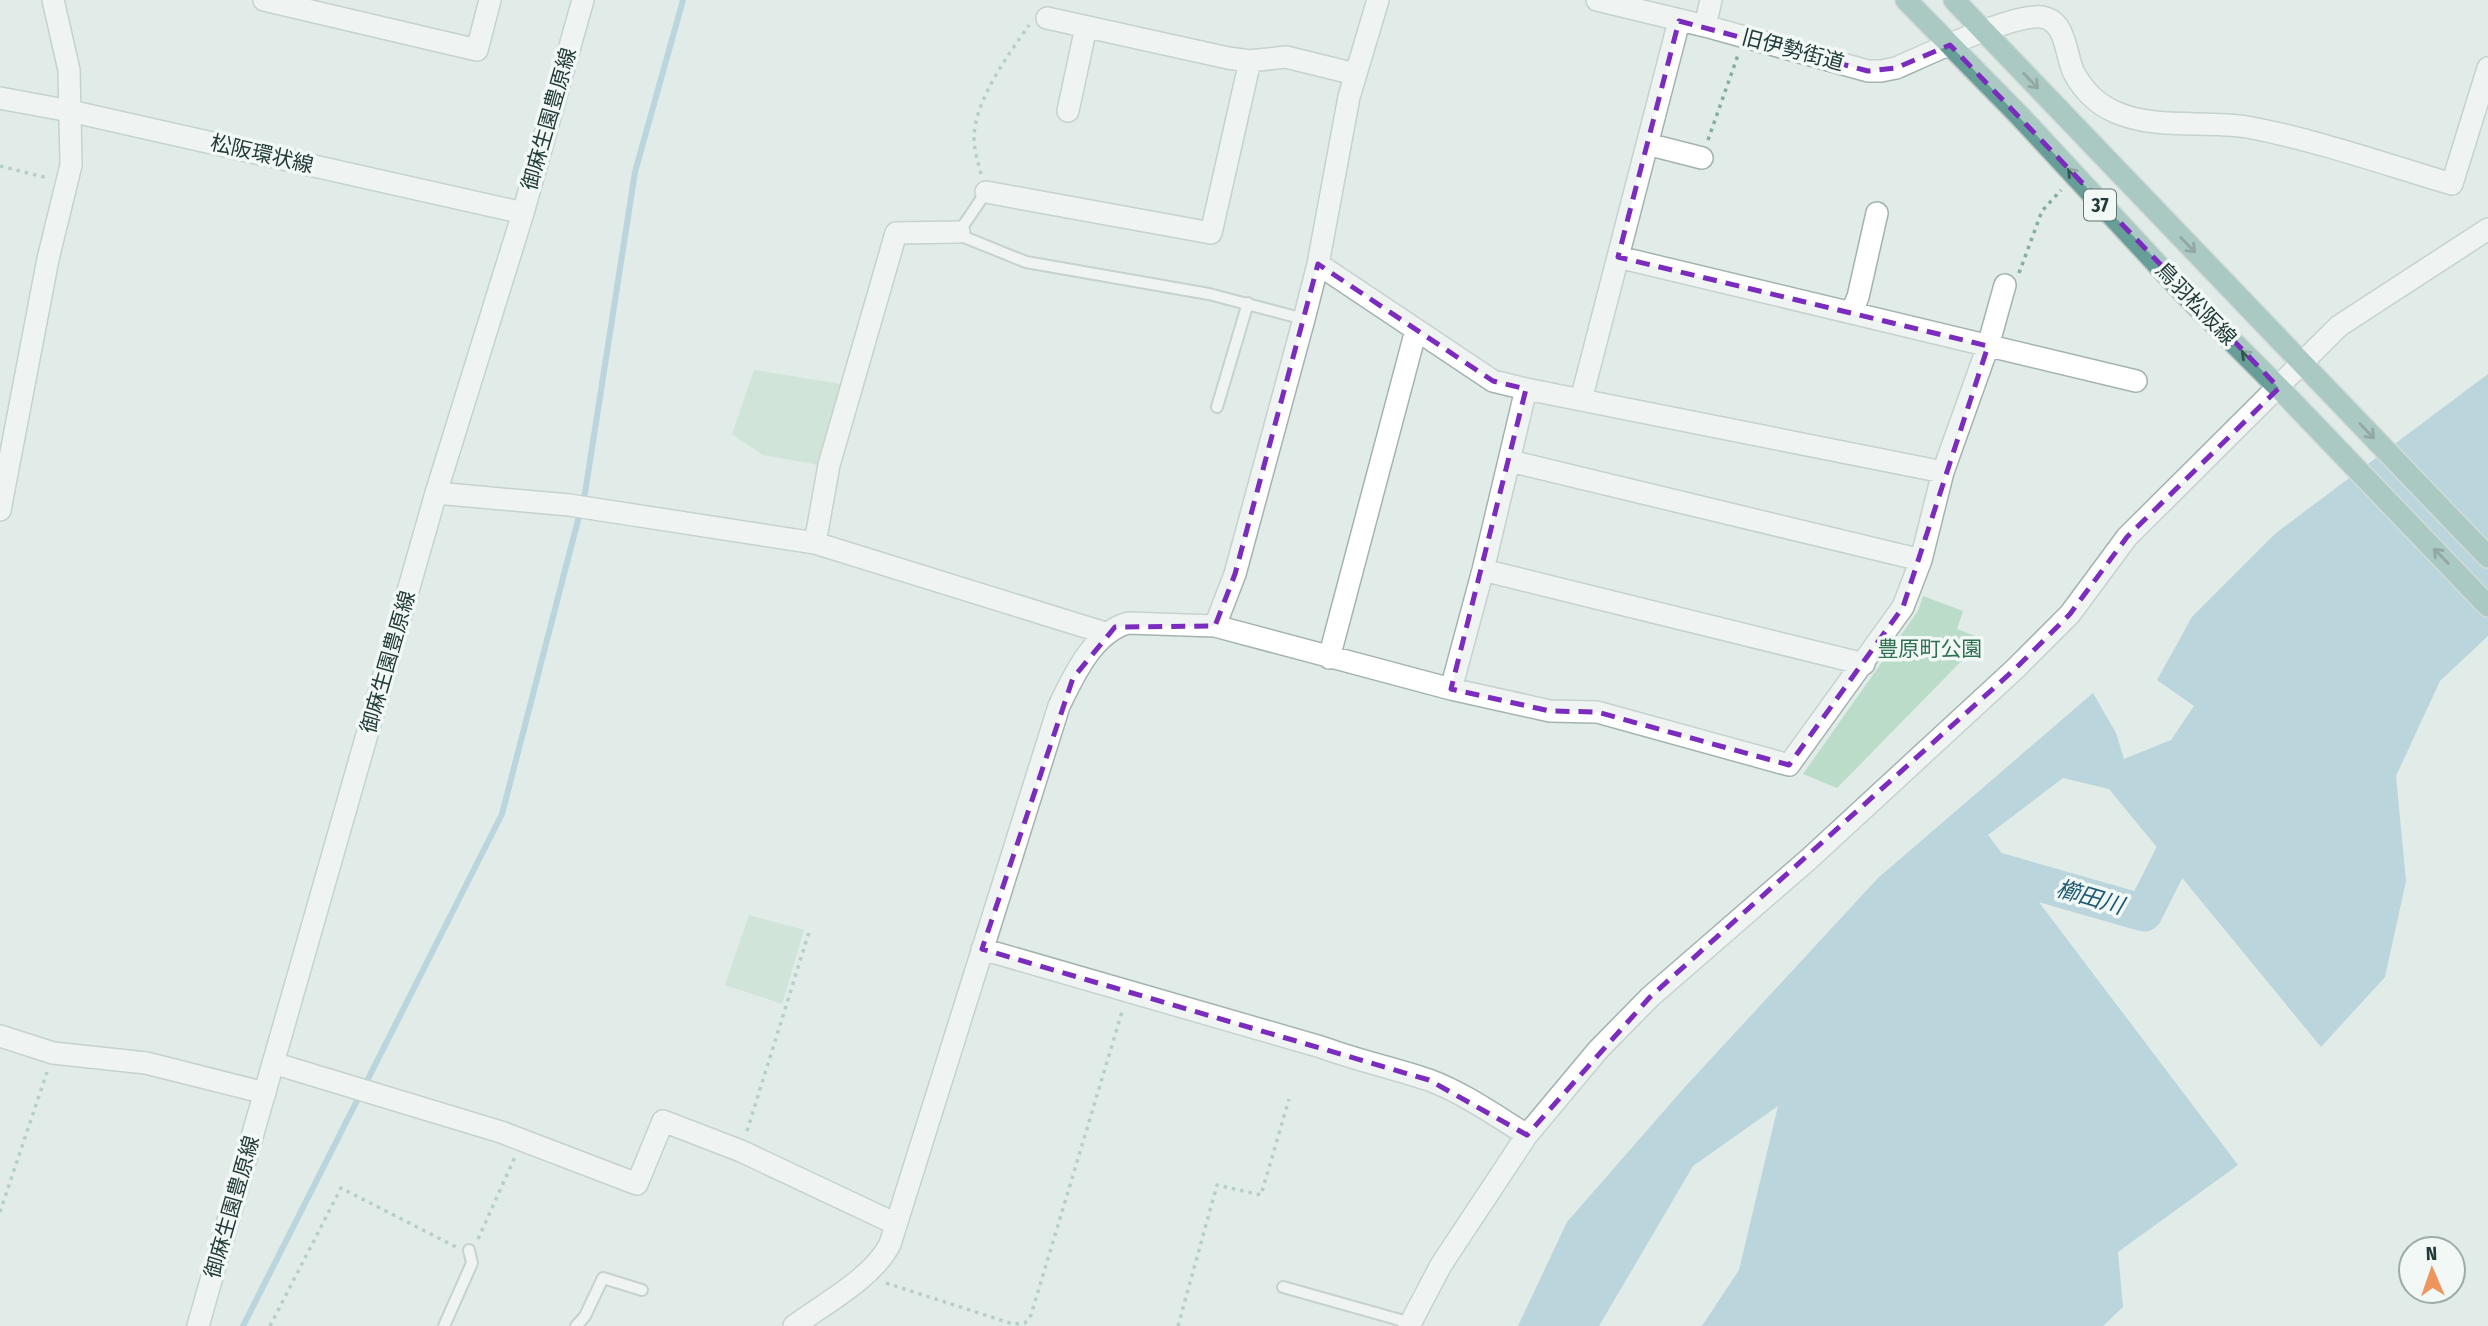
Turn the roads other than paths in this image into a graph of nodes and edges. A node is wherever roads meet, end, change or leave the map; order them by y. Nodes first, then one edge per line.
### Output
1 (53, 0) edge
2 (264, 0) edge
3 (490, 0) edge
4 (583, 0) edge
5 (1378, 0) edge
6 (1597, 0) edge
7 (1712, 0) edge
8 (1906, 0) edge
9 (1954, 0) edge
10 (1040, 17) road end
11 (1679, 21) junction
12 (1705, 26) junction
13 (1086, 27) junction
14 (1983, 32) junction
15 (1950, 45) junction
16 (1250, 61) junction
17 (2488, 68) edge
18 (1355, 74) junction
19 (0, 98) edge
20 (70, 111) junction
21 (1068, 111) dead end
22 (1647, 144) junction
23 (1702, 158) road end
24 (986, 192) joint
25 (523, 213) junction
26 (1877, 213) dead end
27 (2488, 229) edge
28 (959, 232) junction
29 (1618, 257) junction
30 (1318, 264) junction
31 (2005, 285) road end
32 (1248, 303) junction
33 (1851, 313) junction
34 (1304, 319) junction
35 (1416, 330) junction
36 (1988, 346) junction
37 (2303, 365) junction
38 (2136, 382) dead end
39 (2279, 388) junction
40 (1526, 389) junction
41 (1581, 400) junction
42 (1217, 407) dead end
43 (9, 410) edge
44 (1510, 461) junction
45 (1943, 472) junction
46 (436, 493) junction
47 (0, 510) edge
48 (815, 543) junction
49 (2488, 557) edge
50 (1920, 560) junction
51 (1483, 569) junction
52 (2488, 606) edge
53 (1214, 625) junction
54 (1105, 633) junction
55 (1329, 658) junction
56 (1864, 664) junction
57 (1451, 689) junction
58 (982, 949) junction
59 (0, 1036) edge
60 (273, 1063) junction
61 (265, 1093) junction
62 (1527, 1135) junction
63 (895, 1224) junction
64 (468, 1250) road end
65 (1283, 1287) dead end
66 (642, 1290) dead end
67 (1410, 1324) edge
68 (198, 1326) edge
69 (444, 1326) edge
70 (576, 1326) edge
71 (794, 1326) edge

1 - 20 street
2 - 3 street
4 - 25 street, 御麻生園豊原線
5 - 18 street
6 - 11 street, 旧伊勢街道
7 - 12 street
8 - 15 main road, 鳥羽松阪線 / 37
9 - 14 main road, 鳥羽松阪線 / 37
10 - 13 street
11 - 12 street, 旧伊勢街道
11 - 22 street
12 - 15 street, 旧伊勢街道
13 - 16 street
13 - 21 street
14 - 15 street, 旧伊勢街道
14 - 17 street, 旧伊勢街道
14 -> 37 main road, 鳥羽松阪線 / 37
39 -> 15 main road, 鳥羽松阪線 / 37
16 - 18 street
16 - 24 street
18 - 30 street
19 - 20 street, 松阪環状線
20 - 25 street, 松阪環状線
20 - 43 street
22 - 23 street
22 - 29 street
24 - 28 lane
25 - 46 street, 御麻生園豊原線
26 - 33 street
27 - 37 street
28 - 32 lane
28 - 48 street
29 - 33 street
29 - 41 street
30 - 34 street
30 - 35 street
31 - 36 street
32 - 34 lane
32 - 42 lane
33 - 36 street
34 - 53 street
35 - 40 street
35 - 55 street
36 - 38 street
36 - 45 street
37 - 39 street
37 -> 49 main road, 鳥羽松阪線 / 37
52 -> 39 main road, 鳥羽松阪線 / 37
39 - 62 street
40 - 41 street
40 - 44 street
41 - 45 street
43 - 47 street
44 - 50 street
44 - 51 street
45 - 50 street
46 - 48 street
46 - 60 street, 御麻生園豊原線
48 - 54 street
50 - 56 street
51 - 56 street
51 - 57 street
53 - 54 street
53 - 55 street
54 - 58 street
55 - 57 street
56 - 57 street
58 - 62 street
58 - 63 street
59 - 61 street
60 - 61 street, 御麻生園豊原線
60 - 63 street
61 - 68 street, 御麻生園豊原線
62 - 67 street
63 - 71 street
64 - 69 lane
65 - 67 lane
66 - 70 lane

